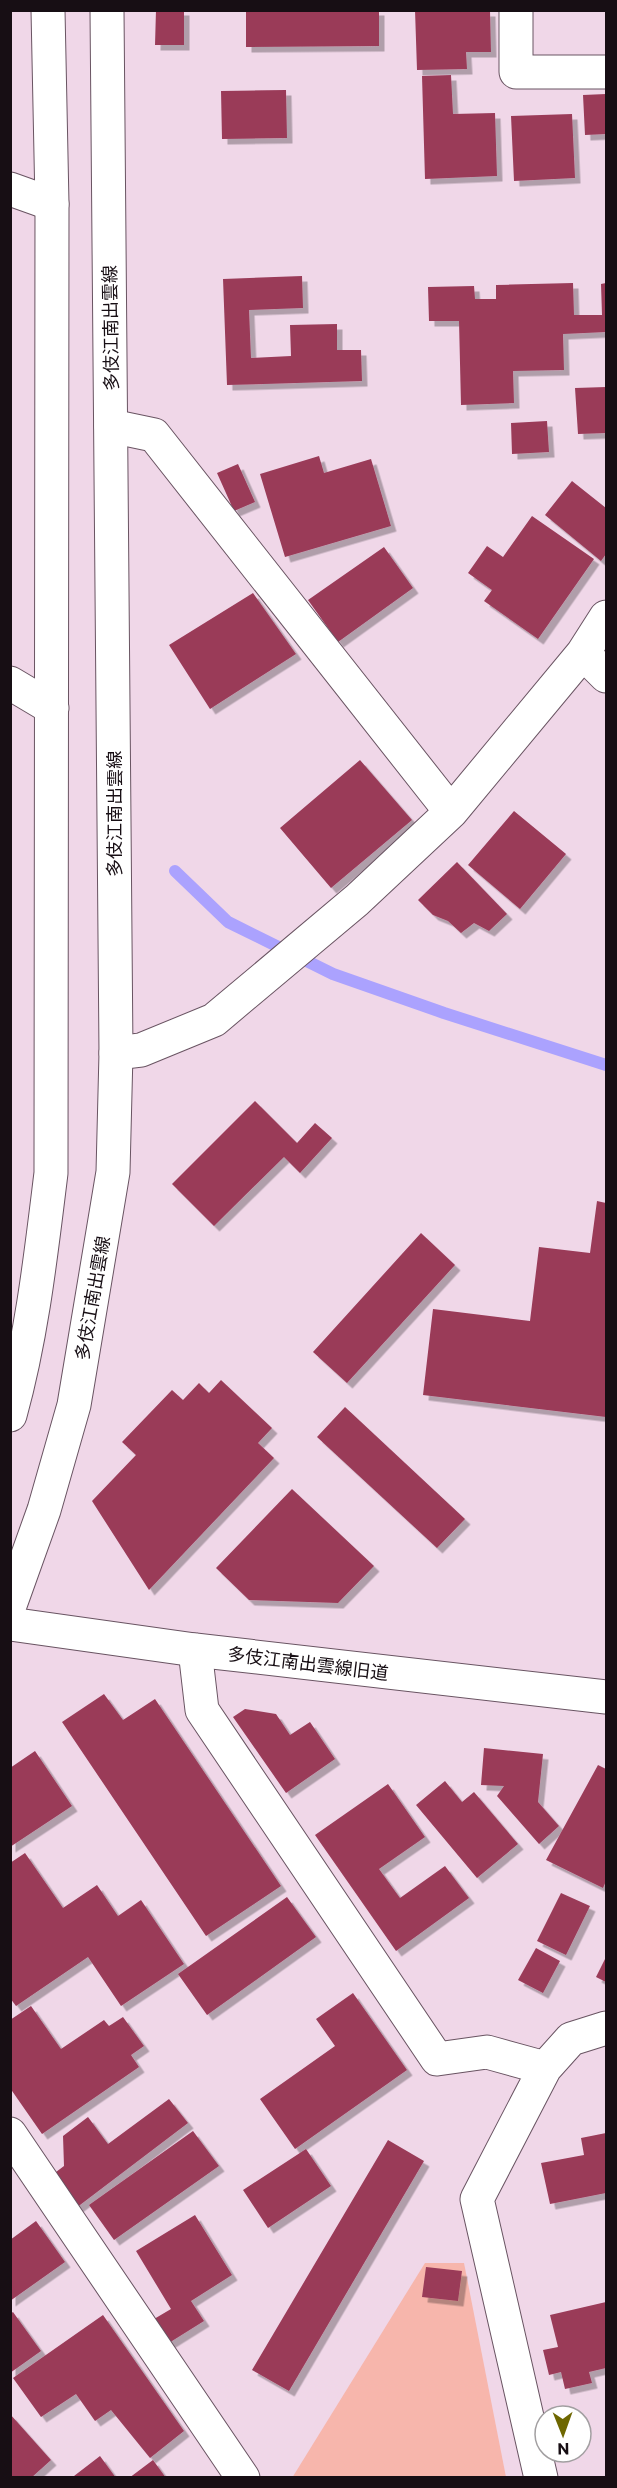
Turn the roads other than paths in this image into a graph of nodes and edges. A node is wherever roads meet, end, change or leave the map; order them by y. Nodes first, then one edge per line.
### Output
1 (48, 10) edge
2 (107, 10) edge
3 (516, 10) edge
4 (606, 72) edge
5 (10, 189) edge
6 (52, 204) junction
7 (111, 426) junction
8 (606, 617) edge
9 (583, 653) junction
10 (606, 676) edge
11 (10, 683) edge
12 (52, 708) junction
13 (451, 812) junction
14 (116, 1053) junction
15 (15, 1380) edge
16 (10, 1415) edge
17 (10, 1605) edge
18 (10, 1623) edge
19 (195, 1650) junction
20 (606, 1697) edge
21 (606, 2028) edge
22 (545, 2068) junction
23 (10, 2134) edge
24 (243, 2478) edge
25 (541, 2478) edge

1 - 6 street
2 - 7 street, 多伎江南出雲線
3 - 4 street
5 - 6 street
6 - 12 street
7 - 13 street
7 - 14 street, 多伎江南出雲線
8 - 9 street
9 - 10 street
9 - 13 street
11 - 12 street
12 - 15 street
13 - 14 street
14 - 17 street, 多伎江南出雲線
15 - 16 street
18 - 19 street, 多伎江南出雲線旧道
19 - 20 street, 多伎江南出雲線旧道
19 - 22 street
21 - 22 street
22 - 25 street
23 - 24 street

